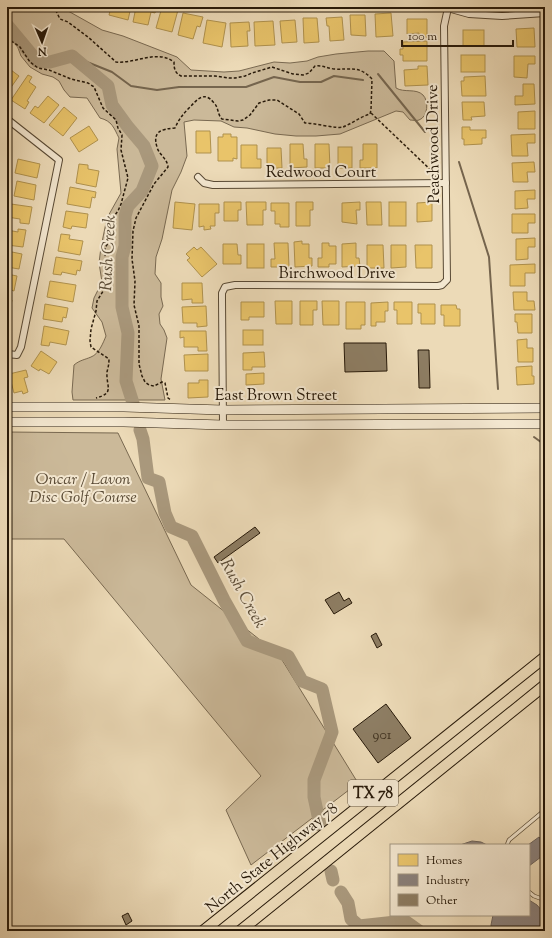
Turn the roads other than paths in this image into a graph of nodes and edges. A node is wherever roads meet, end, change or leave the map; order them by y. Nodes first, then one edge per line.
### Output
1 (224, 7) edge
2 (247, 7) edge
3 (446, 8) edge
4 (545, 13) edge
5 (7, 119) edge
6 (198, 177) dead end
7 (446, 183) junction
8 (447, 280) joint
9 (7, 354) edge
10 (7, 407) edge
11 (545, 408) edge
12 (334, 409) junction
13 (223, 410) junction
14 (7, 422) edge
15 (545, 424) edge
16 (223, 425) junction
17 (334, 425) junction
18 (545, 657) edge
19 (545, 685) edge
20 (545, 810) edge
21 (508, 844) edge
22 (530, 893) edge
23 (545, 900) edge
24 (202, 931) edge
25 (240, 931) edge

1 - 2 street
3 - 4 street
3 - 7 street, Peachwood Drive
5 - 9 street
6 - 7 street, Redwood Court
7 - 8 street, Peachwood Drive
8 - 13 street, Birchwood Drive
10 - 13 main road, East Brown Street
11 - 12 main road, East Brown Street
12 - 13 main road, East Brown Street
12 - 17 main road
13 - 16 street
14 - 16 main road, East Brown Street
15 - 17 main road, East Brown Street
16 - 17 main road, East Brown Street
18 - 24 main road, North State Highway 78 / TX 78
19 - 25 main road, TX 78
20 - 21 lane
22 - 23 lane

